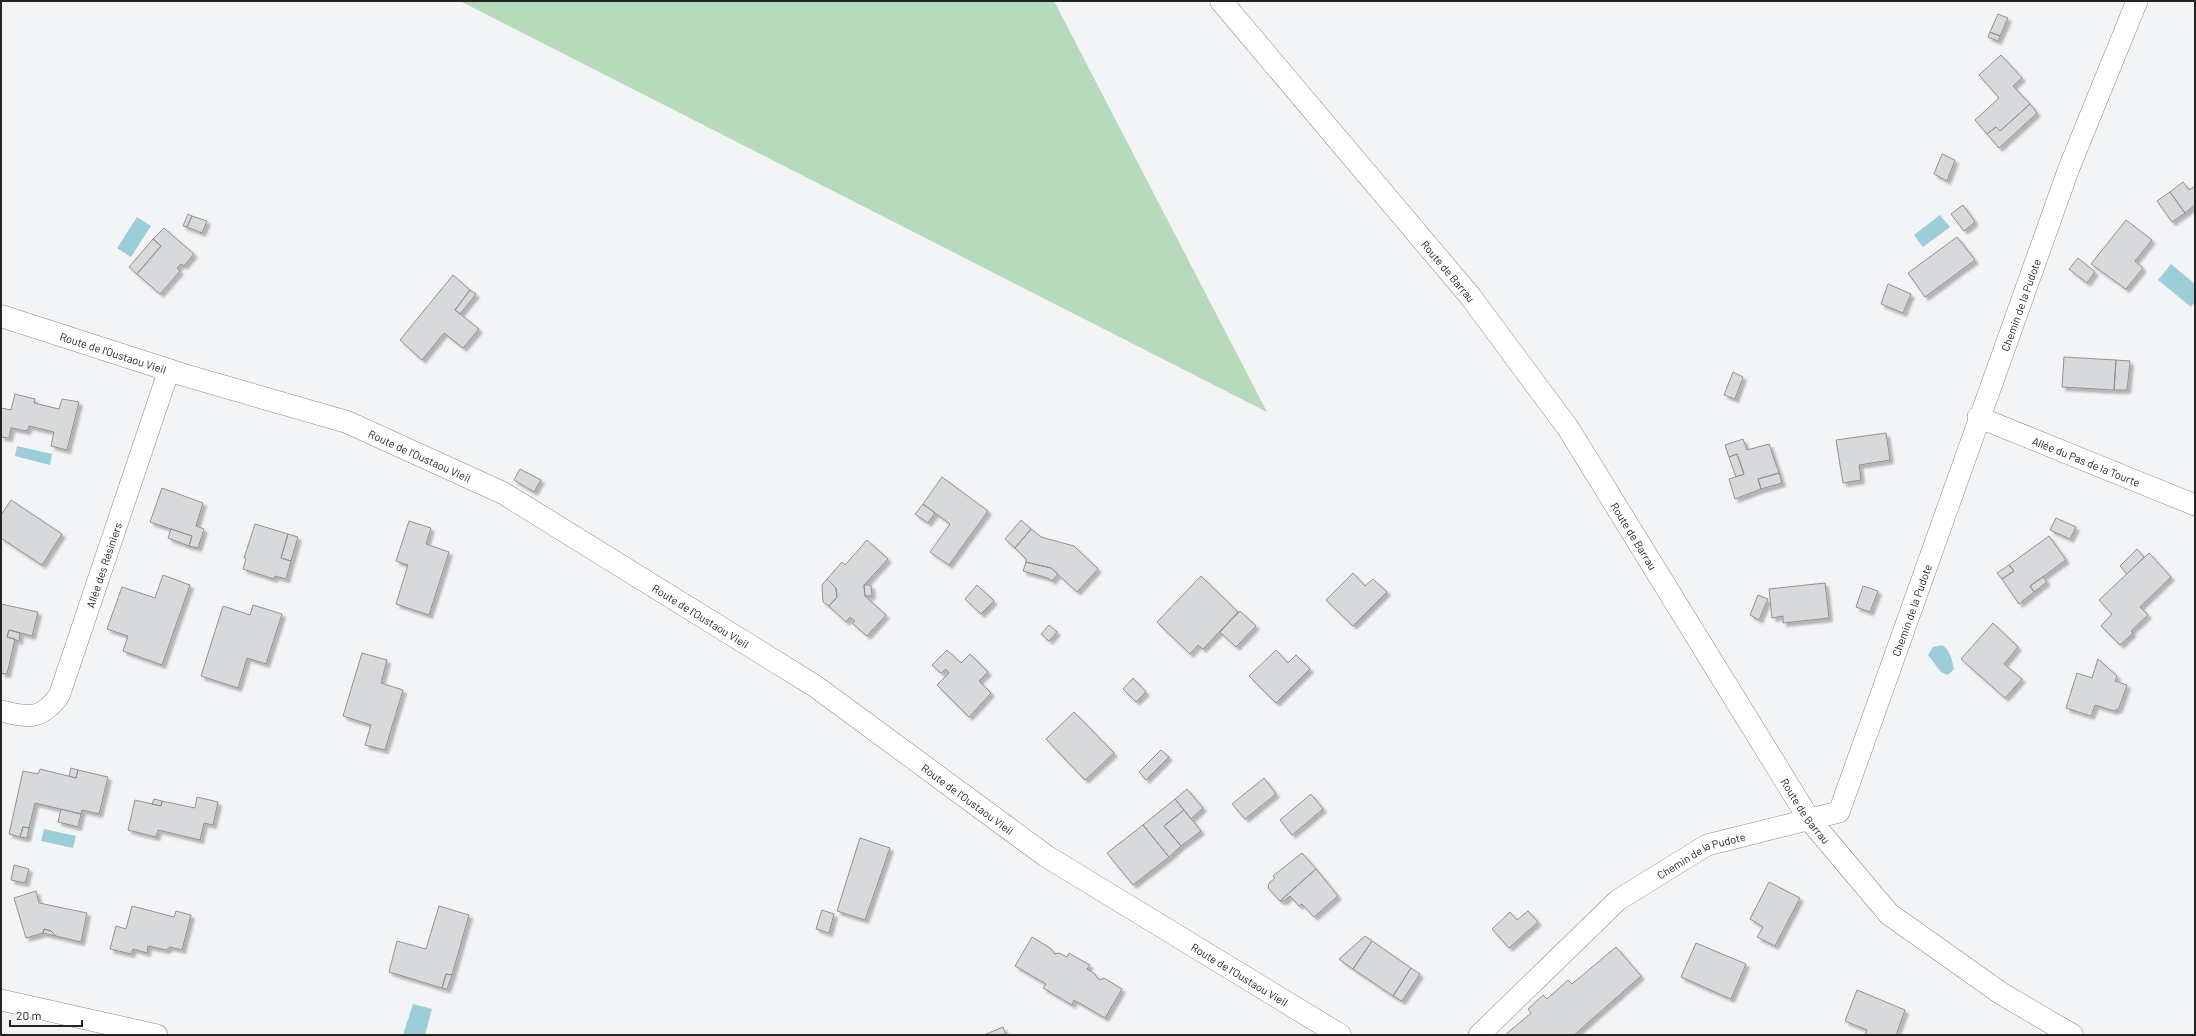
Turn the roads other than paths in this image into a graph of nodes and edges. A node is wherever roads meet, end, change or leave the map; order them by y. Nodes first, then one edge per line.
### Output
1 (1221, 1) edge
2 (2137, 1) edge
3 (1, 316) edge
4 (169, 370) junction
5 (1978, 418) junction
6 (2195, 505) edge
7 (1, 711) edge
8 (1809, 818) junction
9 (1, 1000) edge
10 (156, 1035) edge
11 (1340, 1035) edge
12 (1479, 1035) edge
13 (2072, 1035) edge

1 - 8 street, Route de Barrau
2 - 5 street, Chemin de la Pudote
3 - 4 street, Route de l'Oustaou Vieil
4 - 7 street, Allée des Résiniers
4 - 11 street, Route de l'Oustaou Vieil
5 - 6 street, Allée du Pas de la Tourte
5 - 8 street, Chemin de la Pudote
8 - 12 street, Chemin de la Pudote
8 - 13 street, Route de Barrau
9 - 10 street

